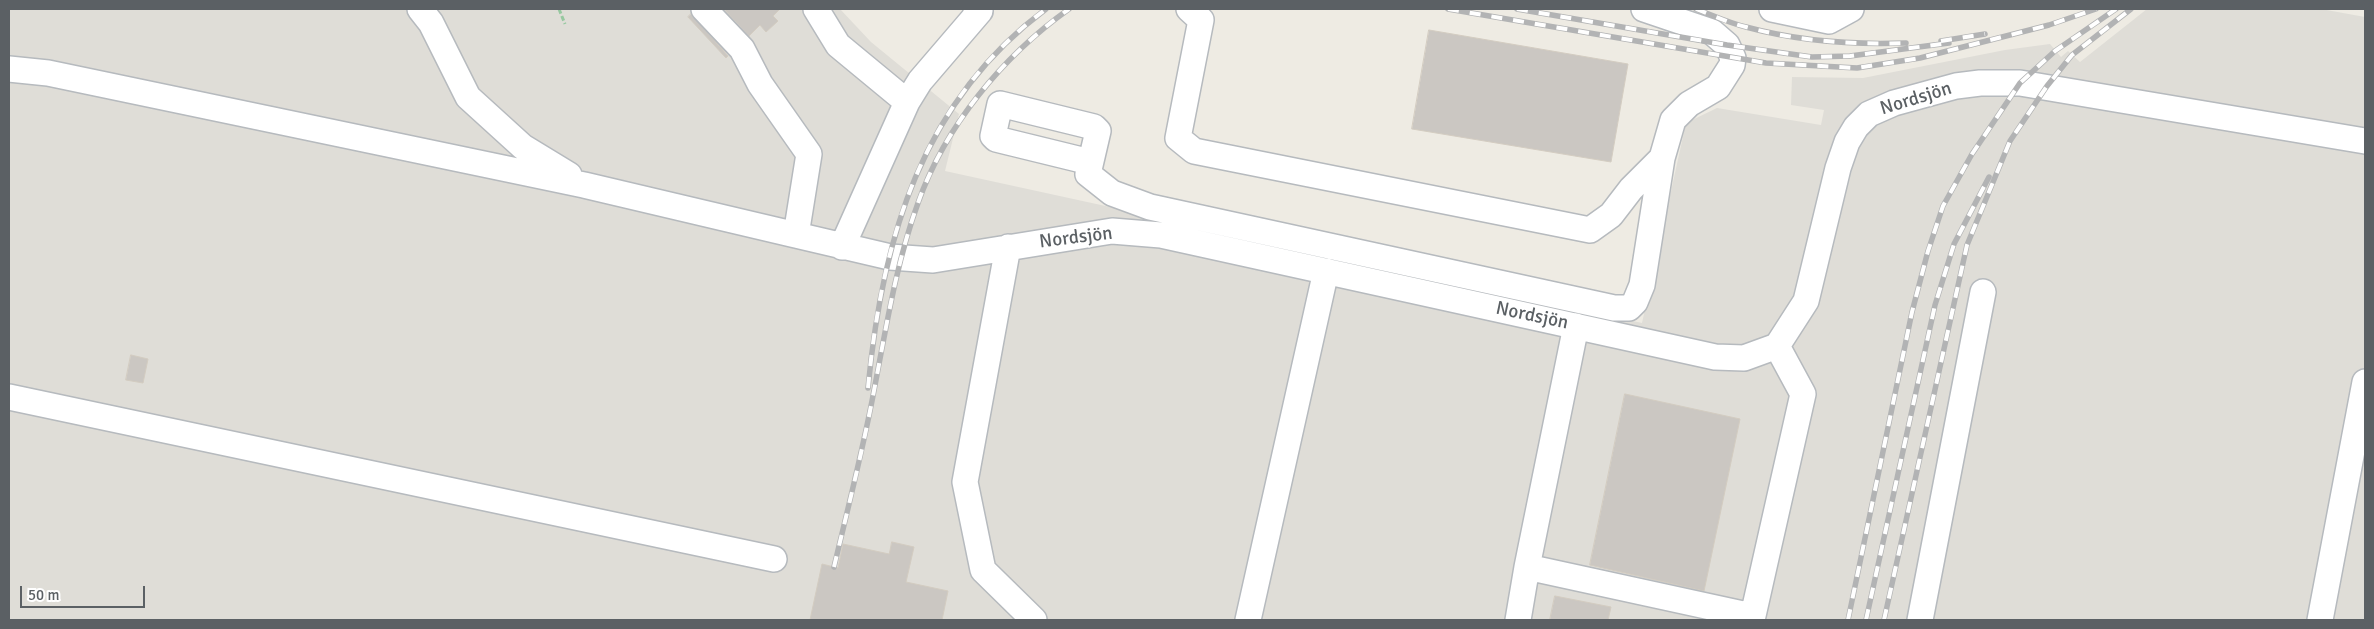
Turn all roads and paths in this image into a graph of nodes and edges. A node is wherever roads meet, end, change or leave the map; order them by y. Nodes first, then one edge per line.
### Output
1 (420, 9) edge
2 (559, 9) edge
3 (704, 9) edge
4 (816, 9) edge
5 (1189, 9) edge
6 (1644, 9) edge
7 (1772, 9) edge
8 (1850, 9) edge
9 (980, 10) edge
10 (565, 24) dead end
11 (9, 68) edge
12 (907, 102) junction
13 (2365, 141) edge
14 (1662, 158) junction
15 (1090, 162) dead end
16 (584, 184) junction
17 (796, 235) junction
18 (842, 247) junction
19 (1008, 247) junction
20 (1326, 272) junction
21 (1983, 292) dead end
22 (1576, 326) junction
23 (1777, 346) junction
24 (2365, 382) edge
25 (9, 397) edge
26 (774, 559) dead end
27 (1526, 567) junction
28 (1752, 618) edge
29 (1034, 620) edge
30 (1248, 620) edge
31 (1518, 620) edge
32 (1920, 620) edge
33 (2320, 620) edge

1 - 16 lane
2 - 10 path
3 - 17 lane
4 - 12 lane
5 - 14 lane
6 - 14 lane
7 - 8 lane
9 - 12 lane
11 - 16 lane, Nordsjön
12 - 18 lane
13 - 23 lane, Nordsjön
14 - 15 lane
16 - 17 lane, Nordsjön
17 - 18 lane, Nordsjön
18 - 19 lane, Nordsjön
19 - 20 lane, Nordsjön
19 - 29 lane
20 - 22 lane, Nordsjön
20 - 30 lane
21 - 32 lane
22 - 23 lane, Nordsjön
22 - 27 lane
23 - 28 lane
24 - 33 lane
25 - 26 lane
27 - 28 lane
27 - 31 lane

